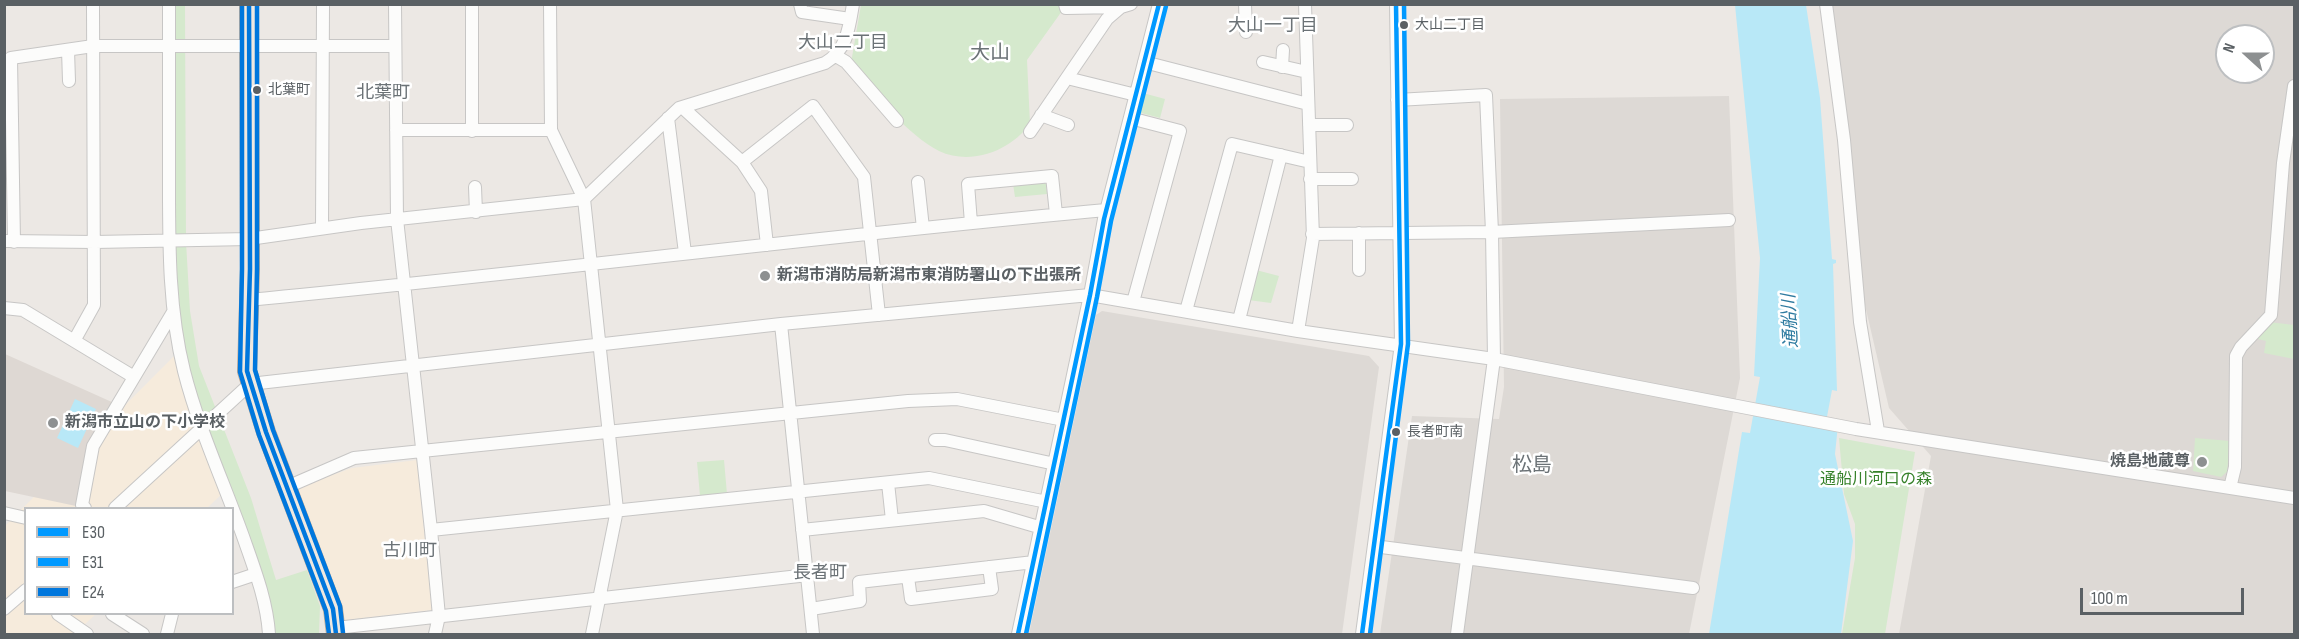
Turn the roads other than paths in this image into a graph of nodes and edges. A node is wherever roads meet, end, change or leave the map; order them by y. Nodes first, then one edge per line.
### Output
1 (93, 4) edge
2 (169, 4) edge
3 (249, 4) edge
4 (323, 4) edge
5 (395, 4) edge
6 (472, 4) edge
7 (550, 4) edge
8 (800, 4) edge
9 (853, 4) edge
10 (1065, 4) edge
11 (1159, 4) edge
12 (1245, 4) edge
13 (1305, 4) edge
14 (1396, 4) edge
15 (1826, 4) edge
16 (1124, 5) edge
17 (850, 19) junction
18 (1246, 32) dead end
19 (249, 45) junction
20 (323, 45) junction
21 (93, 46) junction
22 (169, 46) junction
23 (395, 46) junction
24 (68, 50) junction
25 (1283, 50) dead end
26 (836, 56) junction
27 (8, 58) edge
28 (1144, 62) junction
29 (1263, 62) dead end
30 (1282, 67) junction
31 (1307, 72) junction
32 (1067, 78) junction
33 (69, 81) dead end
34 (2295, 86) edge
35 (1136, 95) junction
36 (1397, 99) junction
37 (1308, 104) junction
38 (682, 107) junction
39 (1041, 115) junction
40 (668, 118) junction
41 (1130, 118) junction
42 (897, 121) dead end
43 (1068, 125) dead end
44 (1309, 125) junction
45 (1347, 125) dead end
46 (396, 130) junction
47 (551, 130) junction
48 (472, 131) junction
49 (1030, 132) dead end
50 (1281, 155) junction
51 (742, 162) junction
52 (1310, 162) junction
53 (1352, 178) dead end
54 (1310, 179) junction
55 (918, 182) dead end
56 (475, 188) dead end
57 (584, 199) junction
58 (1106, 210) junction
59 (476, 212) junction
60 (1056, 214) junction
61 (397, 219) junction
62 (1729, 220) dead end
63 (971, 223) junction
64 (322, 228) junction
65 (923, 228) junction
66 (1492, 232) junction
67 (1359, 233) junction
68 (1398, 233) junction
69 (872, 234) junction
70 (1312, 234) junction
71 (249, 239) junction
72 (10, 241) edge
73 (169, 241) junction
74 (95, 242) junction
75 (767, 245) junction
76 (686, 254) junction
77 (591, 264) junction
78 (1359, 270) dead end
79 (403, 286) junction
80 (1090, 295) junction
81 (248, 300) junction
82 (1133, 302) junction
83 (4, 308) edge
84 (1186, 311) junction
85 (173, 312) junction
86 (879, 315) junction
87 (1239, 320) junction
88 (781, 324) junction
89 (1298, 331) junction
90 (74, 341) junction
91 (1401, 344) junction
92 (601, 345) junction
93 (1494, 359) junction
94 (412, 366) junction
95 (134, 377) junction
96 (250, 384) junction
97 (791, 415) junction
98 (1064, 420) junction
99 (201, 428) junction
100 (1878, 431) junction
101 (610, 433) junction
102 (935, 440) dead end
103 (422, 453) junction
104 (1055, 464) junction
105 (888, 483) junction
106 (287, 487) junction
107 (2230, 488) junction
108 (799, 492) junction
109 (2295, 498) edge
110 (1047, 502) junction
111 (84, 507) edge
112 (116, 507) edge
113 (229, 507) edge
114 (617, 510) junction
115 (4, 513) edge
116 (24, 518) edge
117 (234, 519) edge
118 (892, 520) junction
119 (1041, 528) junction
120 (431, 530) junction
121 (802, 530) junction
122 (1374, 546) junction
123 (1468, 557) junction
124 (1034, 562) junction
125 (989, 567) junction
126 (256, 574) junction
127 (808, 575) junction
128 (908, 576) junction
129 (234, 581) edge
130 (1693, 588) dead end
131 (24, 592) edge
132 (600, 597) junction
133 (6, 606) edge
134 (812, 609) junction
135 (59, 615) edge
136 (114, 615) edge
137 (171, 615) edge
138 (439, 616) junction
139 (336, 631) edge
140 (87, 634) edge
141 (142, 634) edge
142 (167, 634) edge
143 (269, 634) edge
144 (435, 634) edge
145 (592, 634) edge
146 (813, 634) edge
147 (1018, 634) edge
148 (1362, 634) edge
149 (1457, 634) edge

1 - 21 street
2 - 22 street
3 - 19 highway
4 - 20 street
5 - 23 street
6 - 48 street
7 - 47 street
8 - 17 street
9 - 17 street
10 - 16 street
11 - 28 street
12 - 18 street
13 - 31 street
14 - 36 street
15 - 100 street
16 - 32 street
17 - 26 street
19 - 20 street
19 - 22 street
19 - 71 highway
20 - 23 street
20 - 64 street
21 - 22 street
21 - 24 street
21 - 74 street
22 - 73 street
23 - 46 street
24 - 27 street
24 - 33 street
25 - 30 street
26 - 38 street
26 - 42 street
27 - 72 street
28 - 35 street
28 - 37 street
29 - 30 street
30 - 31 street
31 - 37 street
32 - 35 street
32 - 39 street
34 - 107 street
35 - 41 street
36 - 66 street
36 - 68 street
37 - 44 street
38 - 40 street
38 - 51 street
39 - 43 street
39 - 49 street
40 - 57 street
40 - 76 street
41 - 58 street
41 - 82 street
44 - 45 street
44 - 52 street
46 - 48 street
46 - 61 street
47 - 48 street
47 - 57 street
50 - 52 street
50 - 84 street
50 - 87 street
51 - 69 street
51 - 75 street
52 - 54 street
53 - 54 street
54 - 70 street
55 - 65 street
56 - 59 street
57 - 59 street
57 - 77 street
58 - 60 street
58 - 80 street
59 - 61 street
60 - 63 street
60 - 63 street
61 - 64 street
61 - 79 street
62 - 66 street
63 - 65 street
64 - 71 street
65 - 69 street
66 - 68 street
66 - 93 street
67 - 68 street
67 - 70 street
67 - 78 street
68 - 91 street
69 - 75 street
69 - 86 street
70 - 89 street
71 - 73 street
71 - 81 highway
72 - 74 street
73 - 74 street
73 - 85 street
74 - 90 street
75 - 76 street
76 - 77 street
77 - 79 street
77 - 92 street
79 - 81 street
79 - 94 street
80 - 82 street
80 - 86 street
80 - 98 street
81 - 96 highway
82 - 84 street
83 - 90 street
84 - 87 street
85 - 95 street
85 - 99 street
86 - 88 street
87 - 89 street
88 - 92 street
88 - 97 street
89 - 91 street
90 - 95 street
91 - 93 street
91 - 122 street
92 - 94 street
92 - 101 street
93 - 100 street
93 - 123 street
94 - 96 street
94 - 103 street
95 - 111 street
96 - 99 street
96 - 106 highway
97 - 98 street
97 - 101 street
97 - 108 street
98 - 104 street
99 - 112 street
99 - 113 street
100 - 107 street
101 - 103 street
101 - 114 street
102 - 104 street
103 - 106 street
103 - 120 street
104 - 110 street
105 - 108 street
105 - 110 street
105 - 118 street
106 - 139 highway
107 - 109 street
108 - 114 street
108 - 121 street
110 - 119 street
114 - 120 street
114 - 132 street
115 - 116 street
117 - 126 street
118 - 119 street
118 - 121 street
119 - 124 street
120 - 138 street
121 - 127 street
122 - 123 street
122 - 148 street
123 - 130 street
123 - 149 street
124 - 125 street
124 - 147 street
125 - 128 street
125 - 128 street
126 - 129 street
126 - 143 street
127 - 132 street
127 - 134 street
128 - 134 street
131 - 133 street
132 - 138 street
132 - 145 street
134 - 146 street
135 - 140 street
136 - 141 street
137 - 142 street
138 - 139 street
138 - 144 street

